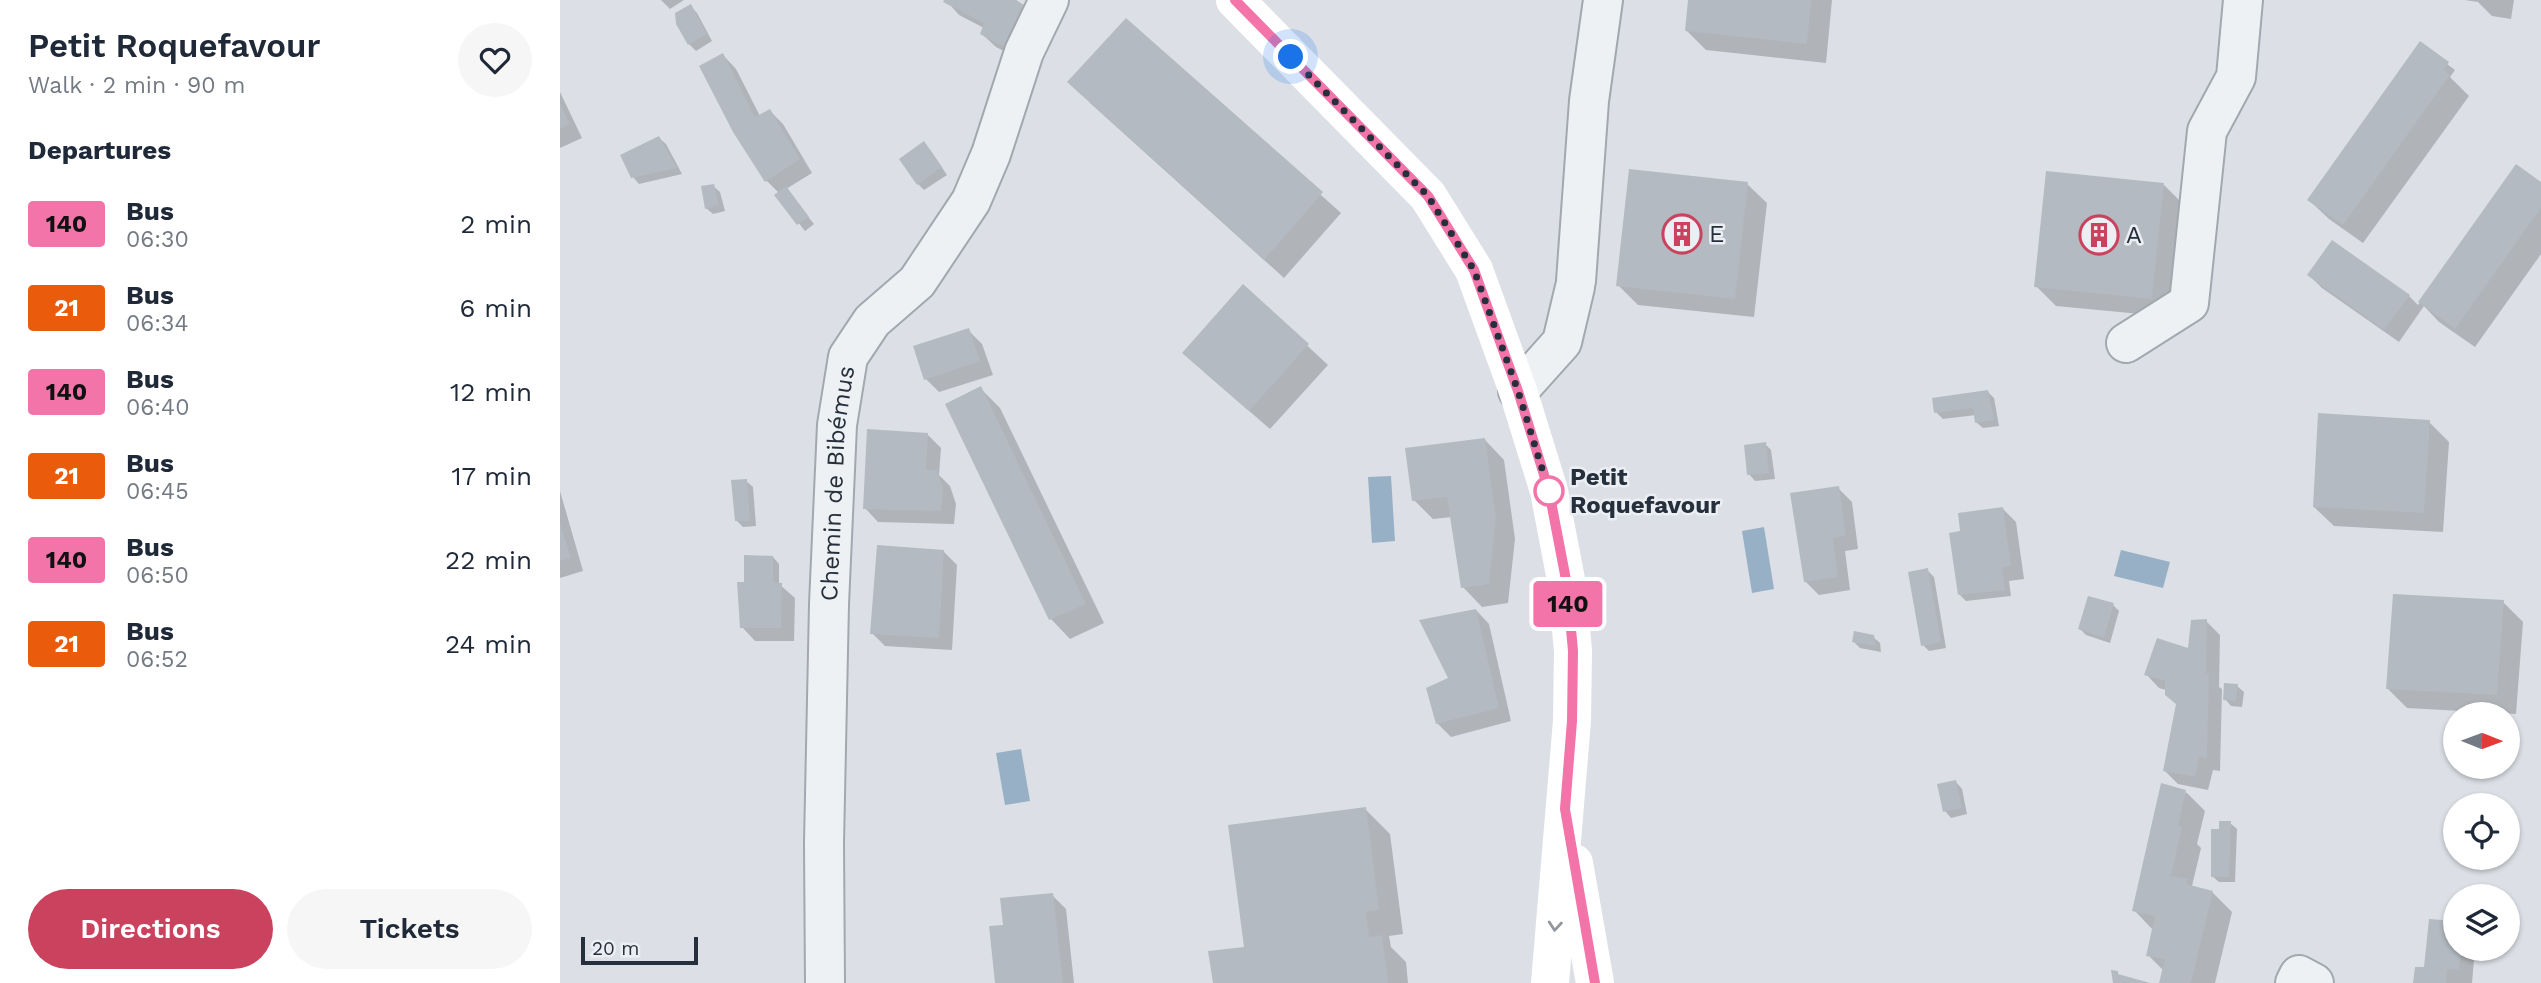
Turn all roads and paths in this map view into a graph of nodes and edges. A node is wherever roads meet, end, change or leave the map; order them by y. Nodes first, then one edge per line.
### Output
1 (1049, 0) edge
2 (1235, 0) edge
3 (1603, 0) edge
4 (2243, 0) edge
5 (2126, 344) dead end
6 (1518, 391) junction
7 (1565, 809) junction
8 (825, 983) edge
9 (1550, 983) edge
10 (1595, 983) edge
11 (2295, 983) edge
12 (2314, 983) edge

1 - 8 street, Chemin de Bibémus
2 - 6 main road
3 - 6 street
4 - 5 street
6 - 7 main road
7 -> 9 main road
7 - 10 main road
11 - 12 street

